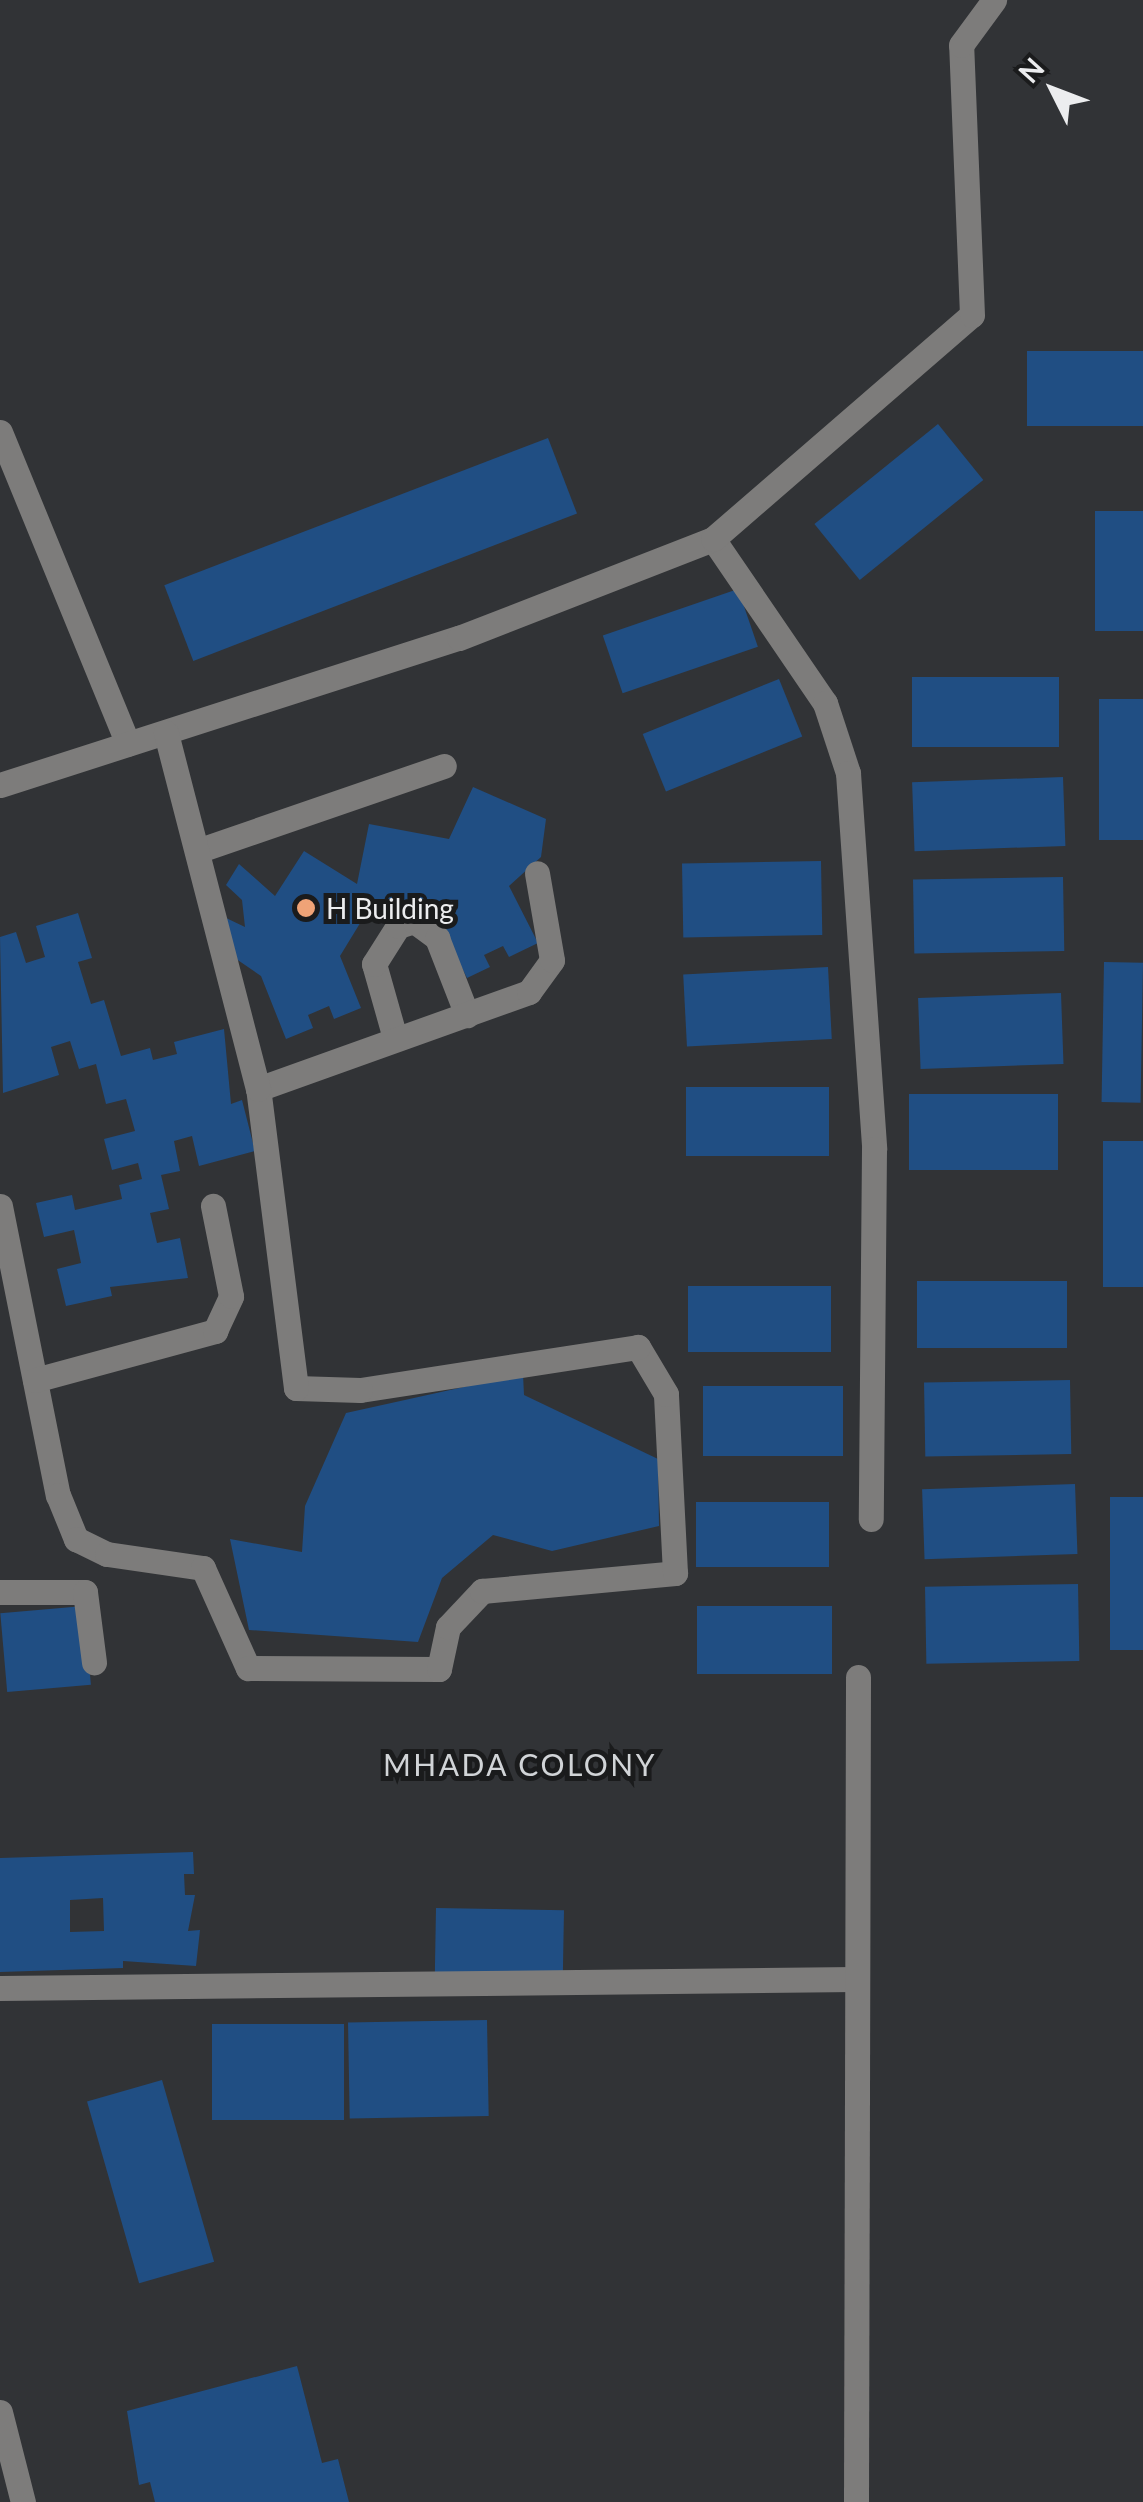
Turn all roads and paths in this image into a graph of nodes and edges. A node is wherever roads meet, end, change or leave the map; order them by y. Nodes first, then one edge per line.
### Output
1 (994, 0) edge
2 (0, 432) edge
3 (714, 539) junction
4 (166, 733) junction
5 (128, 744) junction
6 (444, 766) dead end
7 (0, 785) edge
8 (197, 850) junction
9 (537, 873) dead end
10 (467, 1014) junction
11 (395, 1038) junction
12 (258, 1089) junction
13 (0, 1206) edge
14 (212, 1206) dead end
15 (35, 1380) junction
16 (871, 1519) dead end
17 (0, 1592) edge
18 (94, 1662) dead end
19 (858, 1677) dead end
20 (856, 1979) junction
21 (0, 1988) edge
22 (0, 2412) edge
23 (23, 2502) edge
24 (856, 2502) edge

1 - 3 street
2 - 5 street
3 - 4 street
3 - 16 street
4 - 5 street
4 - 8 street
5 - 7 street
6 - 8 street
8 - 12 street
9 - 10 street
10 - 11 street
10 - 11 street
11 - 12 street
12 - 15 street
13 - 15 street
14 - 15 street
17 - 18 street
19 - 20 street
20 - 21 street
20 - 24 street
22 - 23 street

